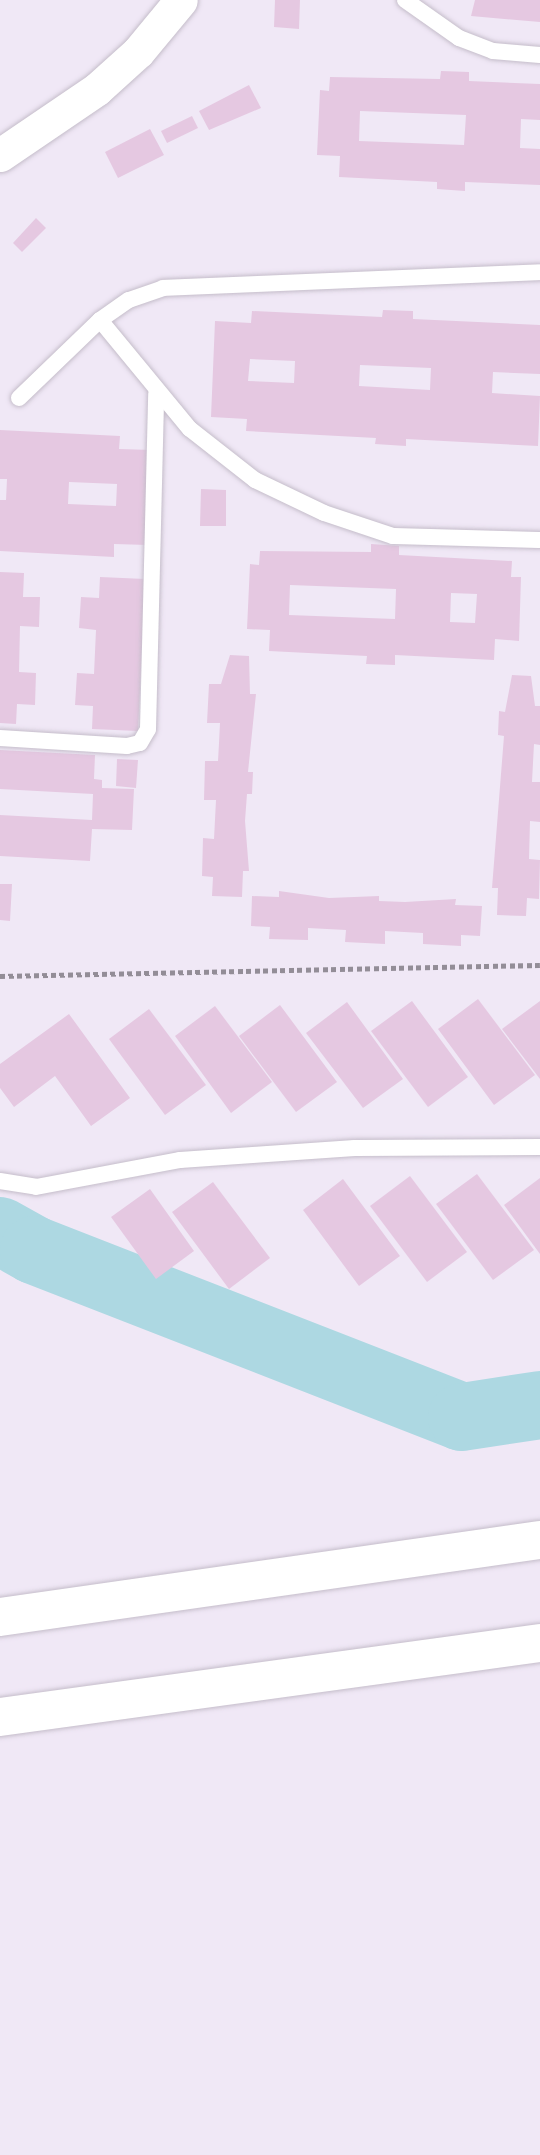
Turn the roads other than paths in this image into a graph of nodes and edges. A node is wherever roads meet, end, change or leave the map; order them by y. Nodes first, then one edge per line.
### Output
1 (181, 0) edge
2 (405, 0) edge
3 (540, 55) edge
4 (0, 155) edge
5 (540, 272) edge
6 (100, 320) junction
7 (156, 394) junction
8 (19, 398) dead end
9 (540, 540) edge
10 (0, 738) edge
11 (540, 1147) edge
12 (0, 1181) edge
13 (540, 1540) edge
14 (0, 1617) edge
15 (540, 1643) edge
16 (0, 1717) edge

1 - 4 street
2 - 3 lane
5 - 6 lane
6 - 7 lane
6 - 8 lane
7 - 9 lane
7 - 10 lane
11 - 12 lane
13 - 14 highway
15 - 16 highway

